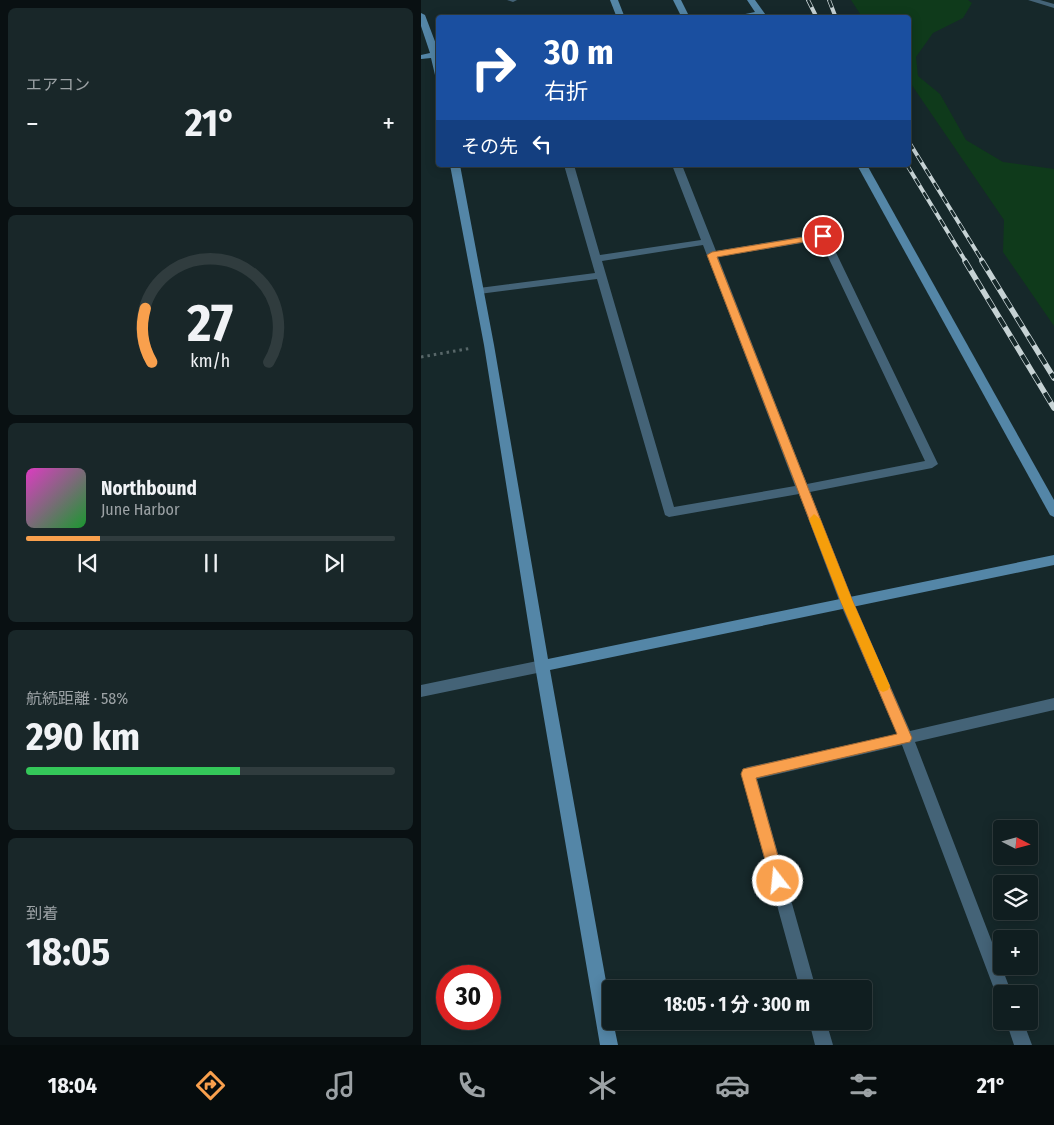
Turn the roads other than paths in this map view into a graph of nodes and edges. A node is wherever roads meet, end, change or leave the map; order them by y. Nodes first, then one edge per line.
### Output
1 (614, 0) edge
2 (677, 0) edge
3 (751, 0) edge
4 (1032, 0) edge
5 (1054, 6) edge
6 (421, 15) edge
7 (620, 15) edge
8 (684, 15) edge
9 (762, 15) edge
10 (436, 52) edge
11 (436, 54) edge
12 (421, 56) edge
13 (455, 167) edge
14 (570, 167) edge
15 (678, 167) edge
16 (863, 167) edge
17 (706, 242) junction
18 (712, 255) junction
19 (596, 259) junction
20 (601, 275) junction
21 (479, 291) junction
22 (803, 489) junction
23 (1054, 512) edge
24 (1054, 560) edge
25 (847, 602) junction
26 (542, 666) junction
27 (421, 692) edge
28 (1054, 704) edge
29 (905, 738) junction
30 (805, 980) edge
31 (1001, 985) edge
32 (820, 1030) edge
33 (1017, 1030) edge
34 (609, 1045) edge
35 (824, 1045) edge
36 (1023, 1045) edge

1 - 7 street
2 - 8 street
3 - 9 street
4 - 5 lane
6 - 10 street
11 - 12 street
13 - 21 street
14 - 19 street
15 - 17 street
16 - 23 street
17 - 18 street
17 - 19 street
18 - 22 street
18 - 22 street
19 - 20 street
20 - 21 street
20 - 22 street
21 - 26 street
22 - 25 street
24 - 25 street
25 - 26 street
25 - 29 street
26 - 27 street
26 - 34 street
28 - 29 street
29 - 30 street
29 - 31 street
32 - 35 street
33 - 36 street

